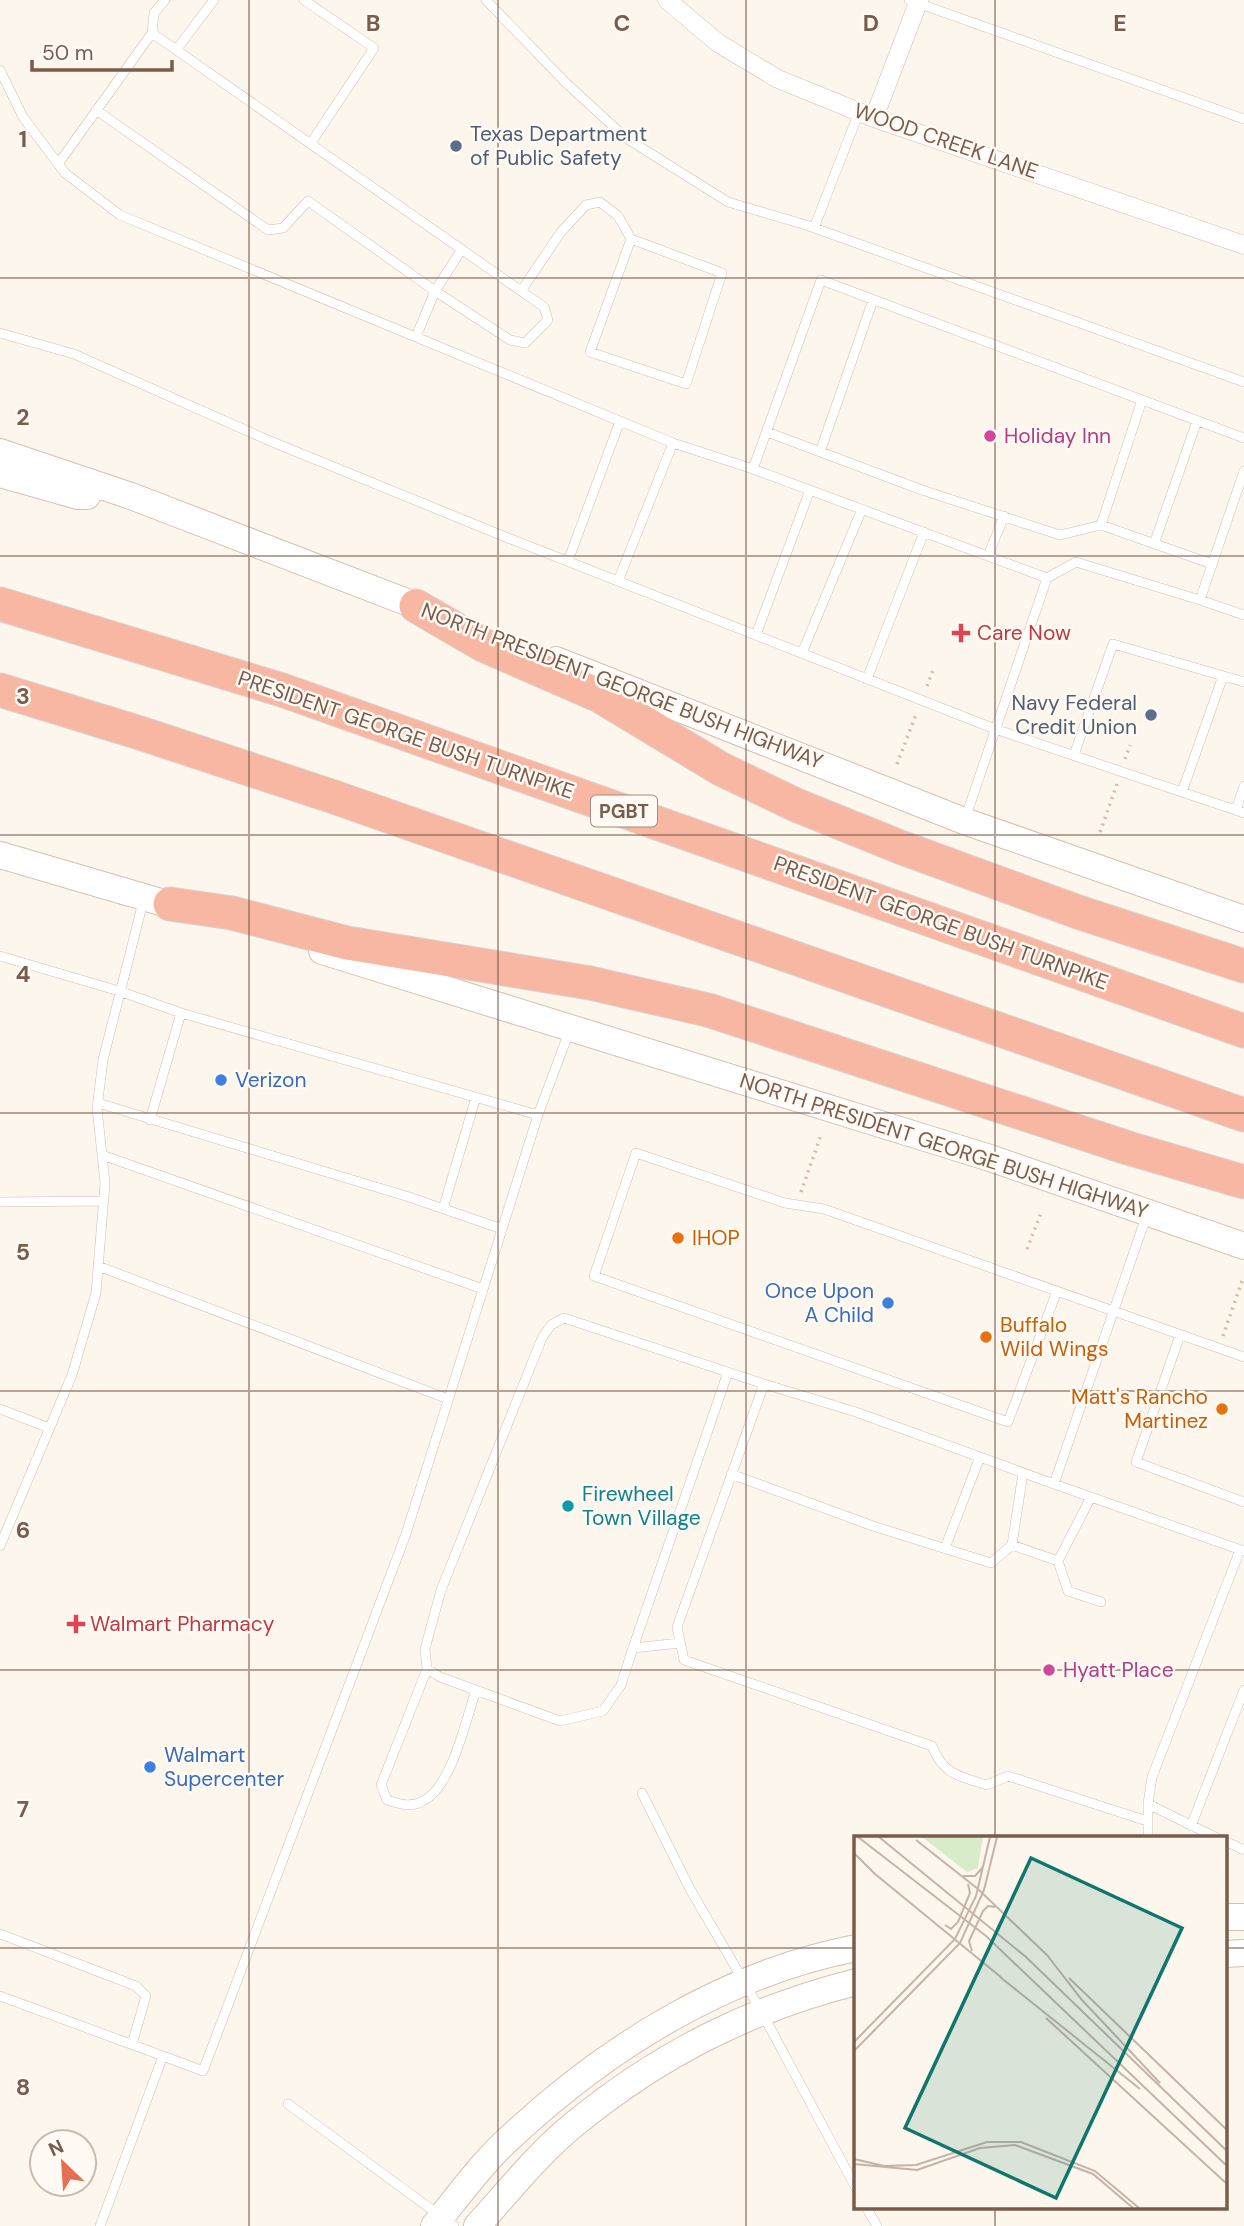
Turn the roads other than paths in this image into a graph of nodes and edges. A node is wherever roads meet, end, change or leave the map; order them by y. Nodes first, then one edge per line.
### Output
1 (165, 0) edge
2 (214, 0) edge
3 (304, 0) edge
4 (486, 0) edge
5 (667, 0) edge
6 (916, 1) edge
7 (152, 33) junction
8 (176, 50) junction
9 (0, 70) edge
10 (96, 110) junction
11 (867, 115) junction
12 (1244, 119) edge
13 (311, 143) junction
14 (58, 164) junction
15 (814, 228) junction
16 (631, 239) junction
17 (1244, 245) edge
18 (462, 249) junction
19 (435, 291) junction
20 (521, 291) junction
21 (873, 300) junction
22 (0, 333) edge
23 (416, 337) junction
24 (1244, 382) edge
25 (1142, 400) junction
26 (620, 421) junction
27 (1198, 421) junction
28 (767, 432) junction
29 (1244, 438) edge
30 (673, 443) junction
31 (0, 452) edge
32 (820, 452) junction
33 (753, 469) junction
34 (1244, 471) edge
35 (0, 474) edge
36 (810, 490) junction
37 (131, 496) junction
38 (862, 509) junction
39 (1004, 516) junction
40 (1101, 525) junction
41 (924, 532) junction
42 (1154, 544) junction
43 (988, 556) junction
44 (568, 561) junction
45 (1212, 564) junction
46 (1046, 578) junction
47 (618, 581) junction
48 (1200, 600) junction
49 (0, 604) edge
50 (416, 606) junction
51 (1244, 615) edge
52 (757, 635) junction
53 (802, 653) junction
54 (1223, 676) junction
55 (867, 678) junction
56 (1244, 682) edge
57 (0, 690) edge
58 (995, 729) junction
59 (1074, 755) junction
60 (1244, 786) edge
61 (1182, 792) junction
62 (1240, 812) edge
63 (964, 821) junction
64 (0, 855) edge
65 (157, 901) junction
66 (1244, 919) edge
67 (0, 956) edge
68 (1244, 966) edge
69 (119, 991) junction
70 (181, 1013) junction
71 (571, 1027) junction
72 (1244, 1031) edge
73 (476, 1097) junction
74 (98, 1103) junction
75 (538, 1115) junction
76 (1244, 1115) edge
77 (150, 1120) junction
78 (102, 1156) junction
79 (1244, 1182) edge
80 (103, 1201) junction
81 (0, 1202) edge
82 (443, 1209) junction
83 (1148, 1213) junction
84 (502, 1229) junction
85 (1244, 1246) edge
86 (98, 1266) junction
87 (483, 1289) junction
88 (1057, 1291) junction
89 (1113, 1312) junction
90 (1180, 1335) junction
91 (1244, 1357) edge
92 (728, 1372) junction
93 (764, 1384) junction
94 (448, 1399) junction
95 (0, 1409) edge
96 (49, 1428) junction
97 (980, 1457) junction
98 (1023, 1473) junction
99 (732, 1474) junction
100 (1054, 1484) junction
101 (1091, 1497) junction
102 (1244, 1502) edge
103 (1012, 1545) junction
104 (0, 1546) edge
105 (945, 1549) junction
106 (1242, 1551) edge
107 (1059, 1562) junction
108 (1101, 1602) dead end
109 (680, 1643) junction
110 (633, 1648) junction
111 (427, 1669) junction
112 (475, 1690) junction
113 (1244, 1690) edge
114 (642, 1793) dead end
115 (1148, 1804) junction
116 (1147, 1821) junction
117 (1191, 1826) junction
118 (1148, 1836) edge
119 (1213, 1836) edge
120 (1226, 1841) edge
121 (1244, 1850) edge
122 (1226, 1917) edge
123 (1244, 1917) edge
124 (0, 1934) edge
125 (854, 1948) edge
126 (1244, 1953) edge
127 (1226, 1954) edge
128 (745, 1982) junction
129 (854, 1983) edge
130 (0, 1996) edge
131 (761, 2011) junction
132 (132, 2044) junction
133 (163, 2056) junction
134 (288, 2104) dead end
135 (854, 2184) edge
136 (867, 2208) edge
137 (443, 2223) edge
138 (100, 2226) edge
139 (477, 2226) edge
140 (877, 2226) edge

1 - 7 lane
2 - 8 lane
3 - 13 lane
4 - 15 lane
5 - 11 street, WOOD CREEK LANE
6 - 11 street
6 - 12 lane
7 - 8 lane
7 - 10 lane
8 - 13 lane
9 - 14 lane
10 - 14 lane
10 - 19 lane
11 - 15 lane
11 - 17 street, WOOD CREEK LANE
13 - 18 lane
14 - 23 lane
15 - 24 lane
16 - 16 lane
16 - 20 lane
18 - 19 lane
18 - 20 lane
19 - 20 lane
19 - 23 lane
21 - 25 lane
21 - 28 lane
21 - 32 lane
22 - 44 lane
23 - 26 lane
25 - 27 lane
25 - 40 lane
26 - 30 lane
26 - 44 lane
27 - 29 lane
27 - 42 lane
28 - 32 lane
28 - 33 lane
30 - 33 lane
30 - 47 lane
31 - 37 main road, NORTH PRESIDENT GEORGE BUSH HIGHWAY
32 - 39 lane
33 - 36 lane
34 - 45 lane
35 - 37 main road
36 - 38 lane
36 - 52 lane
37 - 50 main road, NORTH PRESIDENT GEORGE BUSH HIGHWAY
38 - 41 lane
38 - 53 lane
39 - 40 lane
39 - 43 lane
40 - 42 lane
41 - 43 lane
41 - 55 lane
42 - 45 lane
43 - 46 lane
44 - 47 lane
45 - 48 lane
46 - 48 lane
46 - 58 lane
47 - 52 lane
48 - 51 lane
49 - 72 highway, PRESIDENT GEORGE BUSH TURNPIKE / PGBT
50 - 63 main road, NORTH PRESIDENT GEORGE BUSH HIGHWAY
50 - 68 highway
52 - 53 lane
53 - 55 lane
54 - 56 lane
54 - 59 lane
54 - 61 lane
55 - 58 lane
57 - 76 highway
58 - 59 lane
58 - 63 lane
59 - 61 lane
60 - 62 lane
61 - 62 lane
63 - 66 main road, NORTH PRESIDENT GEORGE BUSH HIGHWAY
64 - 65 main road, NORTH PRESIDENT GEORGE BUSH HIGHWAY
65 - 69 lane
65 - 71 main road, NORTH PRESIDENT GEORGE BUSH HIGHWAY
65 - 79 highway
67 - 69 lane
69 - 70 lane
69 - 74 lane
70 - 73 lane
70 - 77 lane
71 - 75 lane
71 - 83 main road, NORTH PRESIDENT GEORGE BUSH HIGHWAY
73 - 75 lane
73 - 82 lane
74 - 77 lane
74 - 78 lane
75 - 84 lane
77 - 82 lane
78 - 80 lane
78 - 87 lane
80 - 81 lane
80 - 86 lane
82 - 84 lane
83 - 85 main road, NORTH PRESIDENT GEORGE BUSH HIGHWAY
83 - 89 lane
84 - 87 lane
86 - 94 lane
86 - 96 lane
87 - 94 lane
88 - 88 lane
88 - 89 lane
89 - 90 lane
89 - 100 lane
90 - 91 lane
90 - 102 lane
92 - 93 lane
92 - 110 lane
92 - 111 lane
93 - 97 lane
93 - 99 lane
94 - 133 lane
95 - 96 lane
96 - 104 lane
97 - 98 lane
97 - 105 lane
98 - 100 lane
98 - 103 lane
99 - 105 lane
99 - 109 lane
100 - 101 lane
101 - 106 lane
101 - 107 lane
103 - 105 lane
103 - 107 lane
106 - 115 lane
107 - 108 lane
109 - 110 lane
109 - 116 lane
110 - 112 lane
111 - 112 lane
111 - 112 lane
113 - 117 lane
114 - 128 lane
115 - 116 lane
115 - 117 lane
116 - 118 lane
117 - 119 lane
120 - 121 lane
122 - 123 main road
124 - 132 lane
125 - 128 main road
126 - 127 main road
128 - 131 lane
128 - 137 main road
129 - 131 main road
130 - 132 lane
131 - 135 lane
131 - 139 main road
132 - 133 lane
133 - 138 lane
134 - 137 lane
136 - 140 lane

